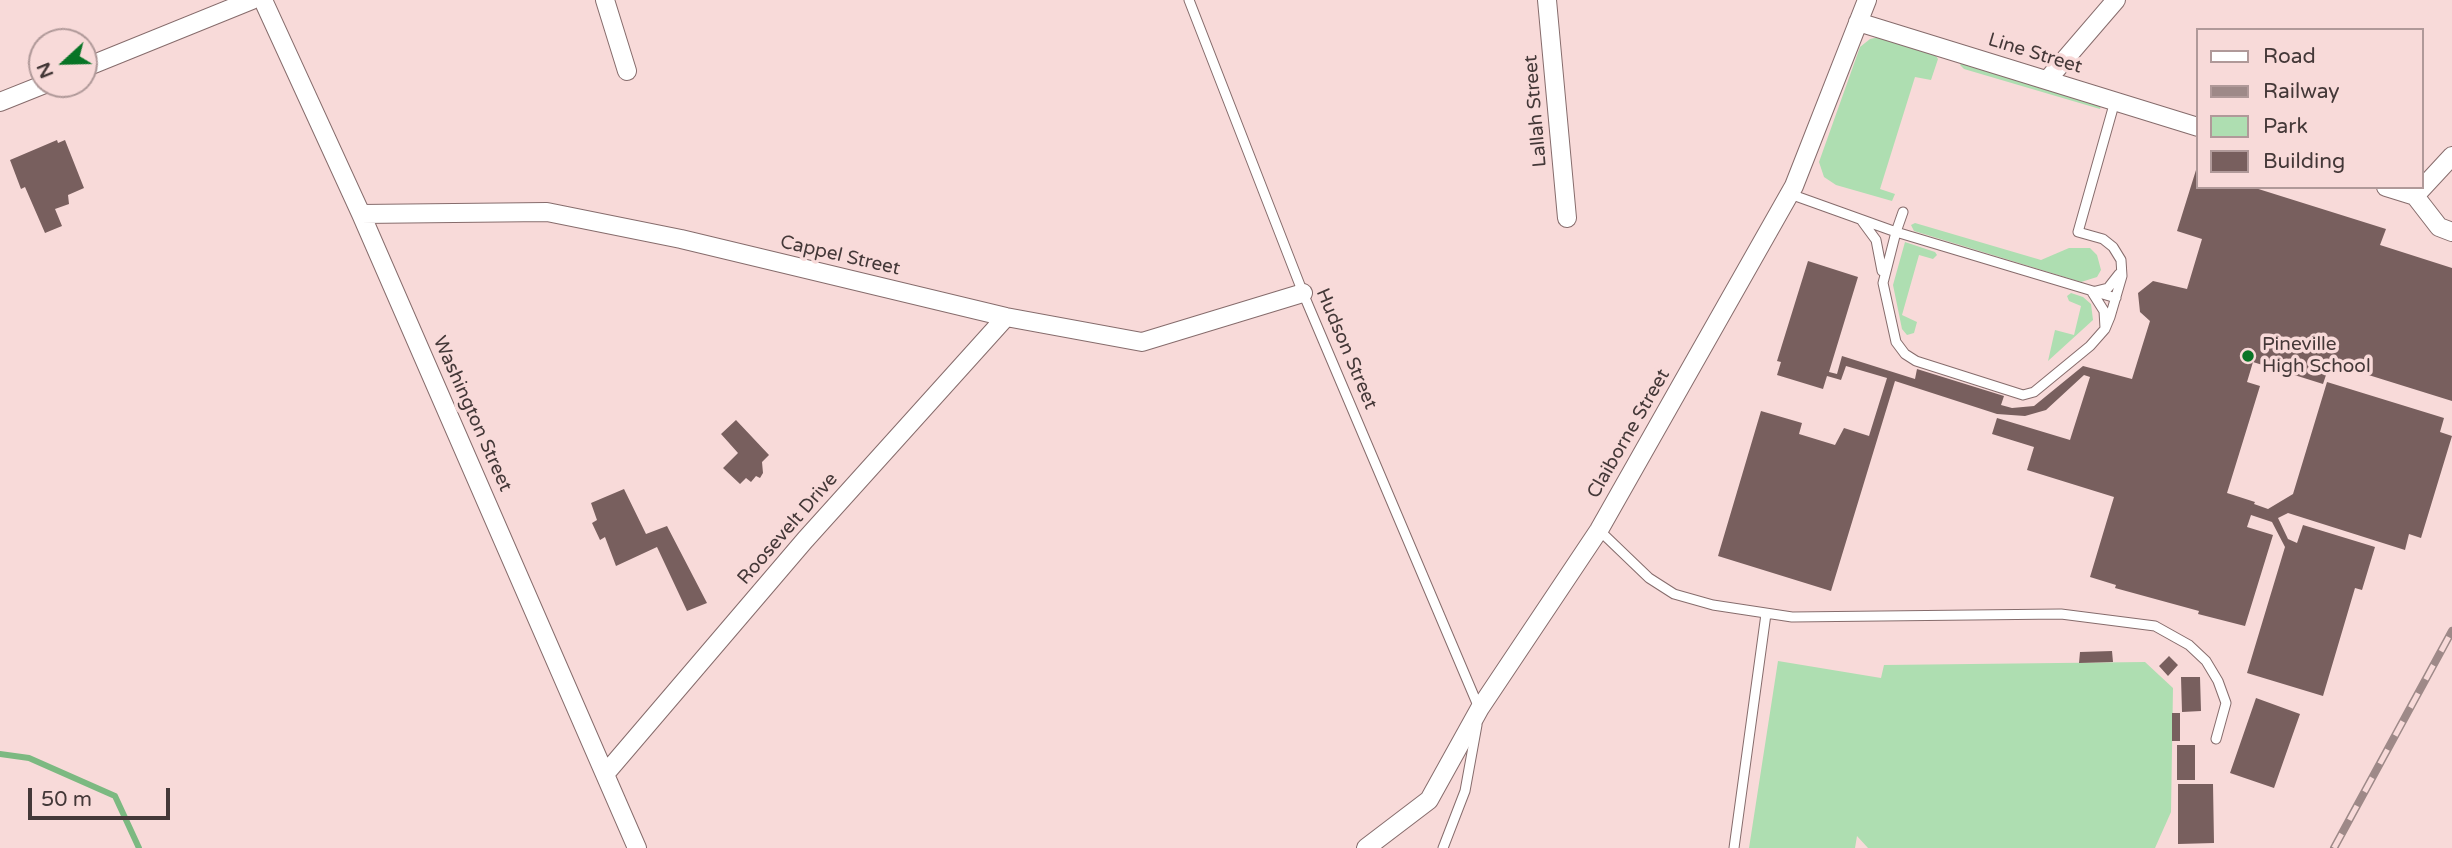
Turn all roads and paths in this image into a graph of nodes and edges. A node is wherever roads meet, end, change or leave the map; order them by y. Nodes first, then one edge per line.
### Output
1 (252, 0) edge
2 (263, 0) edge
3 (605, 0) edge
4 (1189, 0) edge
5 (1547, 0) edge
6 (1867, 0) edge
7 (2116, 0) edge
8 (1858, 22) junction
9 (98, 62) edge
10 (627, 71) dead end
11 (2048, 79) junction
12 (28, 91) edge
13 (2115, 101) junction
14 (0, 102) edge
15 (2196, 126) edge
16 (2452, 156) edge
17 (2424, 186) edge
18 (2392, 189) edge
19 (2421, 189) edge
20 (1790, 194) junction
21 (2415, 196) junction
22 (1903, 212) dead end
23 (361, 214) junction
24 (1567, 218) dead end
25 (1860, 219) junction
26 (1896, 232) junction
27 (2452, 232) edge
28 (2121, 270) junction
29 (1883, 283) junction
30 (2092, 292) junction
31 (1303, 293) junction
32 (2116, 298) junction
33 (1006, 317) junction
34 (2105, 329) junction
35 (1598, 530) junction
36 (1766, 614) junction
37 (1480, 708) junction
38 (2216, 739) dead end
39 (606, 774) junction
40 (637, 848) edge
41 (1366, 848) edge
42 (1443, 848) edge
43 (1734, 848) edge

1 - 9 street
2 - 23 street, Washington Street
3 - 10 street
4 - 31 lane, Hudson Street
5 - 24 street, Lallah Street
6 - 8 street, Claiborne Street
7 - 11 street
8 - 11 street, Line Street
8 - 20 street, Claiborne Street
11 - 13 street, Line Street
12 - 14 street
13 - 15 street, Line Street
13 - 28 lane
16 - 17 street
18 - 21 street
19 - 21 street
20 - 25 lane
20 - 35 street, Claiborne Street
21 - 27 street
22 - 26 lane
23 - 33 street, Cappel Street
23 - 39 street, Washington Street
25 - 26 lane
25 - 29 lane
26 - 29 lane
26 - 30 lane
28 - 30 lane
28 - 32 lane
29 - 34 lane
30 - 32 lane
30 - 34 lane
31 - 33 street, Cappel Street
31 - 37 lane, Hudson Street
32 - 34 lane
33 - 39 street, Roosevelt Drive
35 - 36 lane
35 - 37 street, Claiborne Street
36 - 38 lane
36 - 43 lane
37 - 41 street, Claiborne Street
37 - 42 lane
39 - 40 street, Washington Street

